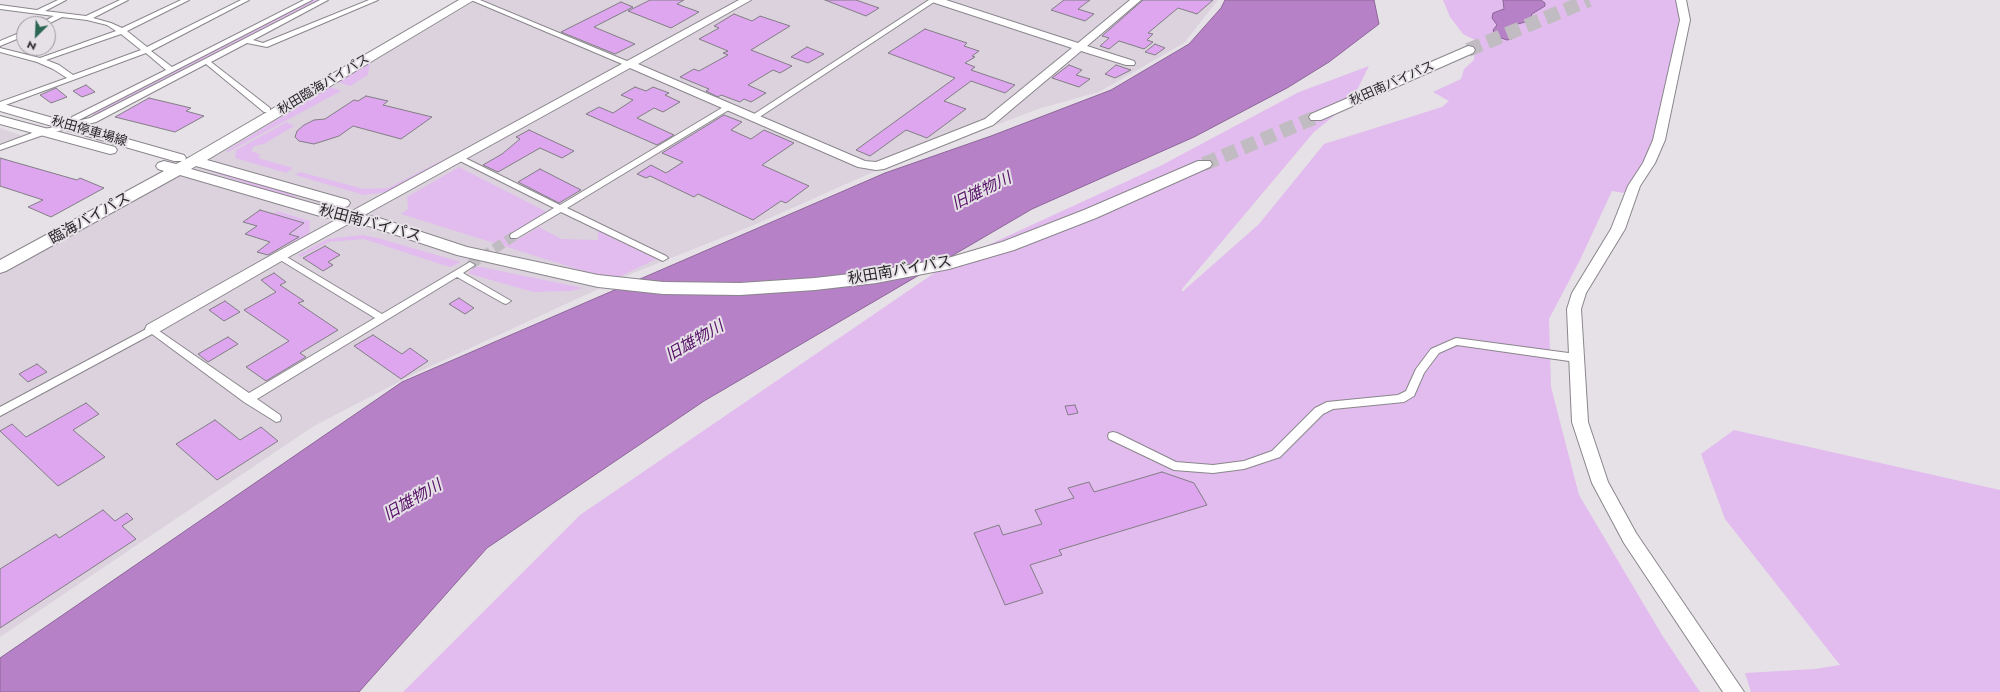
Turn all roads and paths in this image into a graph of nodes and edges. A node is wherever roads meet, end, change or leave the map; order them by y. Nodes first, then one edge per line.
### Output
1 (4, 0) edge
2 (63, 0) edge
3 (125, 0) edge
4 (186, 0) edge
5 (246, 0) edge
6 (309, 0) edge
7 (325, 0) edge
8 (375, 0) edge
9 (456, 0) edge
10 (468, 0) edge
11 (474, 0) edge
12 (746, 0) edge
13 (935, 0) edge
14 (1136, 0) edge
15 (1681, 0) edge
16 (0, 2) edge
17 (0, 8) edge
18 (37, 12) junction
19 (60, 15) junction
20 (56, 17) edge
21 (87, 18) junction
22 (122, 31) junction
23 (16, 37) edge
24 (247, 41) junction
25 (0, 44) edge
26 (1079, 46) junction
27 (0, 50) edge
28 (1468, 50) tunnel mouth
29 (145, 51) junction
30 (40, 60) junction
31 (1130, 63) dead end
32 (210, 64) dead end
33 (630, 64) junction
34 (171, 70) junction
35 (72, 78) junction
36 (0, 106) edge
37 (728, 108) junction
38 (267, 110) junction
39 (1316, 117) tunnel mouth
40 (752, 118) junction
41 (0, 120) edge
42 (69, 126) junction
43 (43, 132) junction
44 (0, 148) edge
45 (458, 158) junction
46 (179, 164) junction
47 (1204, 164) tunnel mouth
48 (366, 209) junction
49 (560, 209) junction
50 (350, 218) junction
51 (514, 236) tunnel mouth
52 (0, 253) edge
53 (280, 256) junction
54 (664, 258) dead end
55 (470, 265) tunnel mouth
56 (0, 267) edge
57 (456, 273) junction
58 (578, 277) junction
59 (506, 301) dead end
60 (382, 318) junction
61 (152, 329) junction
62 (1576, 358) junction
63 (248, 399) junction
64 (0, 412) edge
65 (276, 418) dead end
66 (1113, 436) dead end
67 (1734, 692) edge

1 - 16 street
2 - 18 street
3 - 21 street
4 - 22 street
5 - 29 street
6 - 34 street
7 - 24 street
8 - 24 street
9 - 38 highway, 秋田臨海バイパス
10 - 46 highway, 秋田臨海バイパス
11 - 33 street
12 - 33 street
13 - 26 street
13 - 40 street
14 - 26 street
15 - 62 street
17 - 18 street
18 - 19 street
19 - 20 street
19 - 21 street
21 - 22 street
22 - 29 street
22 - 30 street
23 - 25 street
24 - 42 street
26 - 31 street
26 - 40 street
27 - 30 street
28 - 39 highway, 秋田南バイパス
29 - 34 street
29 - 35 street
30 - 35 street
32 - 38 street
33 - 37 street
33 - 45 street
34 - 42 street
35 - 36 street
36 - 42 main road, 秋田停車場線
37 - 40 street
37 - 49 street
38 - 46 highway, 秋田臨海バイパス
41 - 43 main road, 秋田停車場線
42 - 43 street
42 - 46 main road, 秋田停車場線
43 - 44 street
43 - 46 main road, 秋田停車場線
45 - 48 street
45 - 49 street
46 - 48 highway, 秋田南バイパス
46 - 50 highway, 秋田南バイパス
46 - 52 highway, 臨海バイパス
46 - 56 highway, 臨海バイパス
47 - 58 highway, 秋田南バイパス
48 - 50 street
48 - 58 highway, 秋田南バイパス
49 - 51 street
49 - 54 street
50 - 53 street
50 - 58 highway, 秋田南バイパス
53 - 60 street
53 - 61 street
55 - 57 street
57 - 59 street
57 - 60 street
60 - 63 street
61 - 63 street
61 - 64 street
62 - 66 street
62 - 67 street
63 - 65 street

